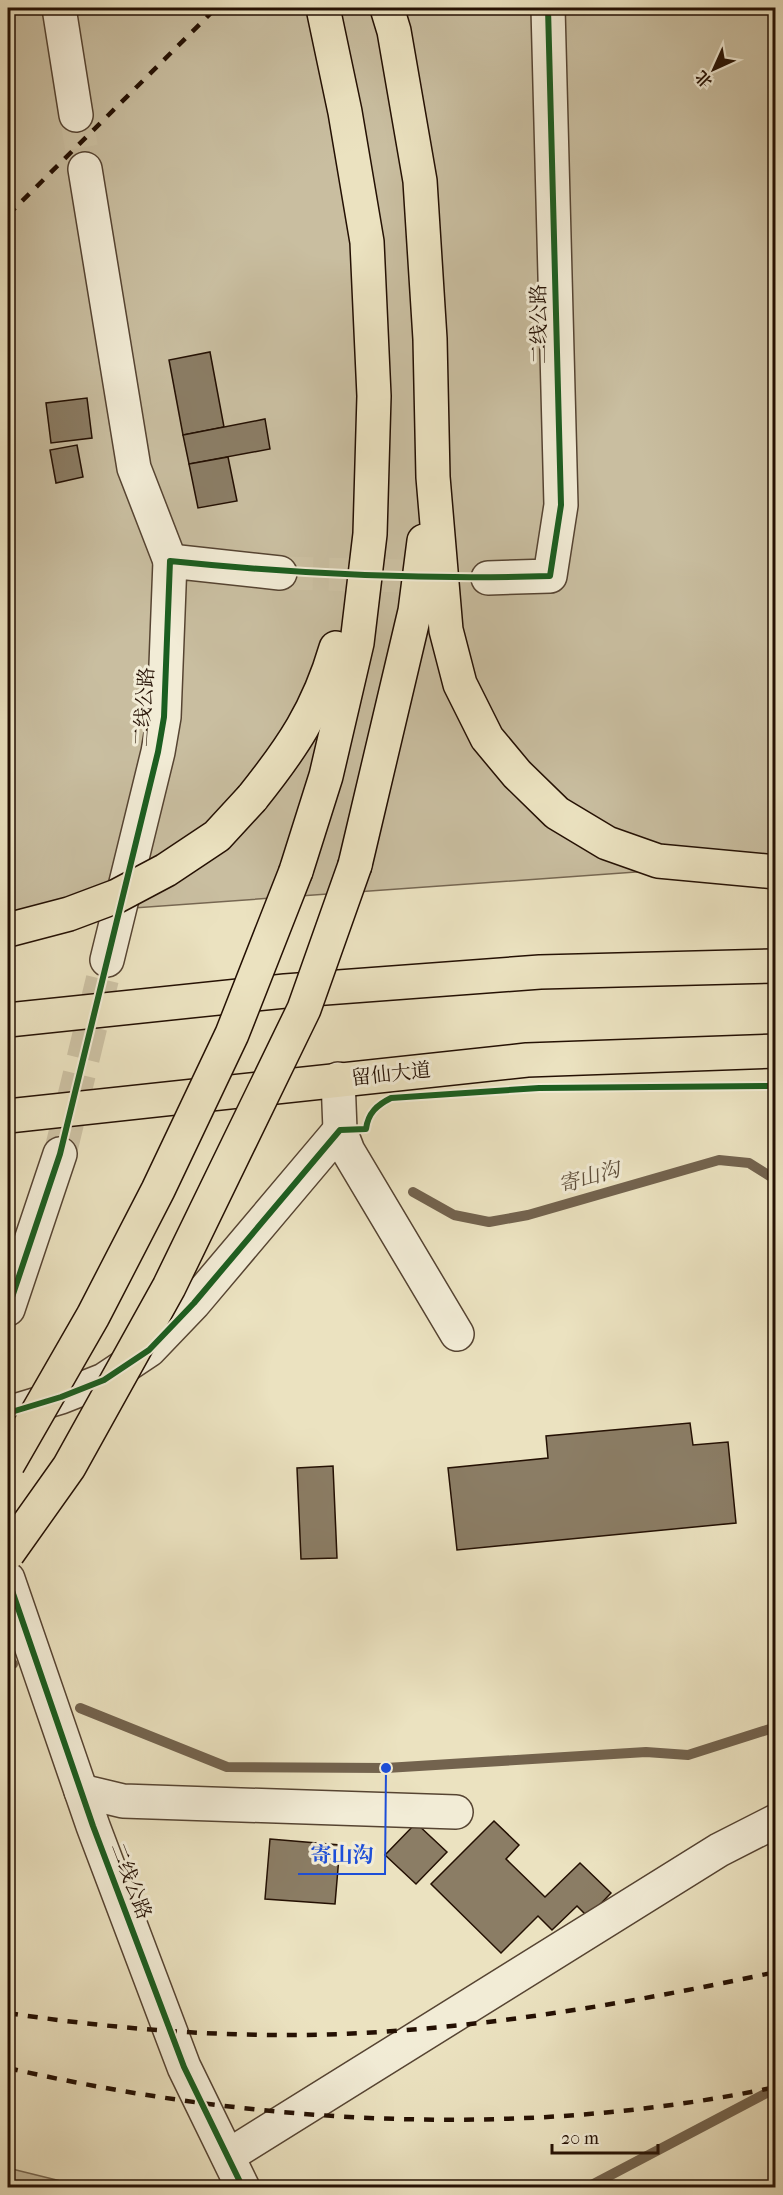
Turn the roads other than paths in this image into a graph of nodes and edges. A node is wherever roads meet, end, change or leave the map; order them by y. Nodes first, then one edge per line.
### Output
1 (59, 8) edge
2 (323, 8) edge
3 (387, 8) edge
4 (548, 8) edge
5 (76, 116) tunnel mouth
6 (85, 169) tunnel mouth
7 (433, 477) junction
8 (370, 534) junction
9 (170, 561) junction
10 (280, 573) tunnel mouth
11 (488, 578) tunnel mouth
12 (776, 872) edge
13 (8, 930) edge
14 (107, 960) tunnel mouth
15 (776, 966) edge
16 (8, 1020) edge
17 (776, 1051) edge
18 (338, 1079) junction
19 (8, 1116) edge
20 (340, 1130) junction
21 (60, 1154) tunnel mouth
22 (8, 1309) edge
23 (458, 1334) dead end
24 (8, 1413) edge
25 (8, 1464) edge
26 (8, 1553) edge
27 (8, 1579) edge
28 (81, 1791) junction
29 (456, 1812) dead end
30 (776, 1821) edge
31 (228, 2156) junction
32 (243, 2187) edge

1 - 5 street
2 - 8 main road
3 - 7 main road
4 - 11 street, 二线公路
6 - 9 street
7 - 12 main road
7 - 26 main road, bridge
8 - 13 main road, bridge
8 - 25 main road, bridge
9 - 10 street
9 - 14 street, 二线公路
15 - 16 main road
17 - 18 main road, 留仙大道
18 - 19 main road, 留仙大道
18 - 20 street
20 - 23 street
20 - 24 street
21 - 22 street
27 - 28 street, 二线公路
28 - 29 street
28 - 31 street, 二线公路
30 - 31 street
31 - 32 street, 二线公路

